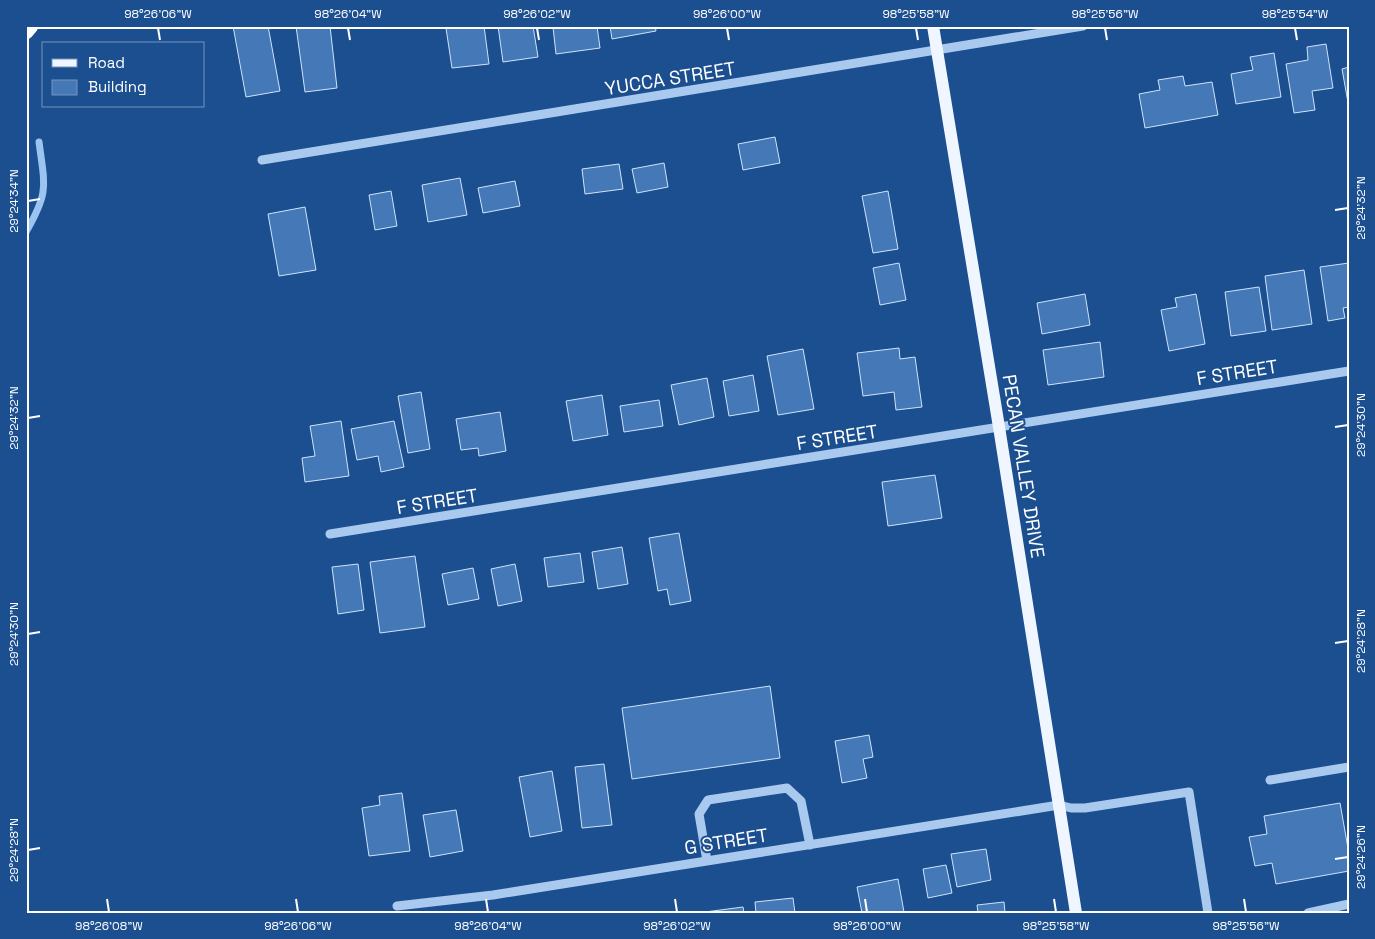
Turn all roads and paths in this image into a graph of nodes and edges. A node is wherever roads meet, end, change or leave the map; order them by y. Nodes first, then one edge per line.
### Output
1 (31, 26) edge
2 (932, 26) edge
3 (1083, 26) edge
4 (26, 32) edge
5 (937, 50) junction
6 (262, 160) dead end
7 (1349, 371) edge
8 (1000, 428) junction
9 (330, 534) dead end
10 (1349, 767) edge
11 (1270, 780) dead end
12 (1059, 805) junction
13 (810, 845) junction
14 (707, 861) junction
15 (1349, 904) edge
16 (397, 906) dead end
17 (1076, 913) edge
18 (1208, 913) edge
19 (1308, 913) edge

1 - 4 highway
2 - 5 main road, PECAN VALLEY DRIVE
3 - 5 street, YUCCA STREET
5 - 6 street, YUCCA STREET
5 - 8 main road, PECAN VALLEY DRIVE
7 - 8 street, F STREET
8 - 9 street, F STREET
8 - 12 main road, PECAN VALLEY DRIVE
10 - 11 street
12 - 13 street, G STREET
12 - 17 main road, PECAN VALLEY DRIVE
12 - 18 street, G STREET
13 - 14 street, G STREET
13 - 14 street
14 - 16 street, G STREET
15 - 19 street

